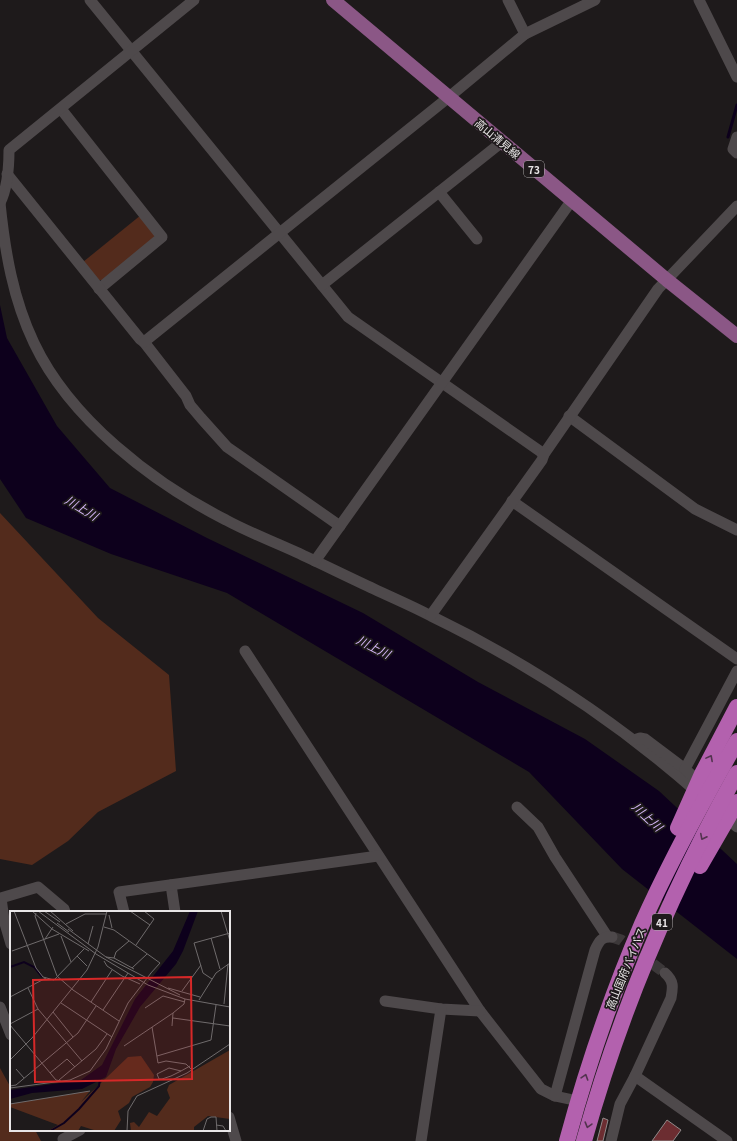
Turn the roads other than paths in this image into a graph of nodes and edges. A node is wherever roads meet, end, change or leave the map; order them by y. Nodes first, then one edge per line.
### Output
1 (90, 0) edge
2 (194, 0) edge
3 (333, 0) edge
4 (508, 0) edge
5 (595, 0) edge
6 (699, 0) edge
7 (525, 34) junction
8 (131, 51) junction
9 (737, 77) edge
10 (449, 97) junction
11 (60, 109) junction
12 (737, 137) edge
13 (502, 142) junction
14 (737, 153) edge
15 (7, 174) junction
16 (439, 192) junction
17 (572, 200) junction
18 (0, 203) edge
19 (737, 206) edge
20 (279, 234) junction
21 (477, 239) dead end
22 (667, 280) junction
23 (322, 285) junction
24 (99, 289) junction
25 (737, 336) edge
26 (144, 342) junction
27 (442, 383) junction
28 (569, 416) junction
29 (544, 454) junction
30 (512, 501) junction
31 (340, 526) junction
32 (737, 530) edge
33 (315, 561) junction
34 (431, 615) junction
35 (245, 651) dead end
36 (737, 658) edge
37 (737, 671) edge
38 (737, 707) edge
39 (634, 740) junction
40 (737, 741) edge
41 (685, 769) junction
42 (737, 773) edge
43 (726, 791) edge
44 (517, 807) dead end
45 (737, 814) edge
46 (737, 827) edge
47 (378, 856) junction
48 (171, 885) junction
49 (65, 911) edge
50 (124, 911) edge
51 (175, 911) edge
52 (642, 923) junction
53 (10, 941) edge
54 (665, 973) tunnel mouth
55 (385, 1001) dead end
56 (0, 1007) edge
57 (441, 1009) junction
58 (480, 1011) junction
59 (10, 1032) edge
60 (635, 1076) junction
61 (555, 1096) junction
62 (578, 1101) junction
63 (230, 1120) edge
64 (77, 1131) edge
65 (62, 1137) edge
66 (236, 1141) edge
67 (421, 1141) edge
68 (567, 1141) edge
69 (584, 1141) edge
70 (611, 1141) edge
71 (727, 1141) edge

1 - 8 street
2 - 8 street
3 - 10 main road, 高山清見線 / 73
4 - 7 street
5 - 7 street
6 - 9 street
7 - 10 street
8 - 11 street
8 - 20 street
10 - 13 main road, 高山清見線 / 73
10 - 20 street
11 - 15 street
11 - 24 street
12 - 14 street
13 - 16 street
13 - 17 main road, 高山清見線 / 73
15 - 18 street
15 - 24 street
16 - 21 street
16 - 23 street
17 - 22 main road, 高山清見線 / 73
17 - 27 street
18 - 33 street
19 - 22 street
20 - 23 street
20 - 26 street
22 - 25 main road, 高山清見線 / 73
22 - 28 street
23 - 27 street
24 - 26 street
26 - 31 street
27 - 29 street
27 - 31 street
28 - 29 street
28 - 32 street
29 - 30 street
30 - 34 street
30 - 36 street
31 - 33 street
33 - 34 street
34 - 39 street
35 - 47 street
37 - 41 street
52 -> 38 highway, 41
39 - 41 street
39 - 46 street
40 - 43 highway, 高山国府バイパス / 41
41 - 45 street
42 - 43 highway, 高山国府バイパス / 41
43 - 52 highway, 高山国府バイパス / 41
43 -> 69 highway, 41
44 - 61 street
47 - 48 street
47 - 58 street
48 - 50 street
48 - 51 street
49 - 53 street
62 -> 52 highway, 高山国府バイパス / 41
54 - 60 street
55 - 57 street
56 - 59 street
57 - 58 street
57 - 67 street
58 - 61 street
60 - 70 street
60 - 71 street
61 - 62 street
62 - 68 highway, 高山国府バイパス / 41
63 - 66 street
64 - 65 street

